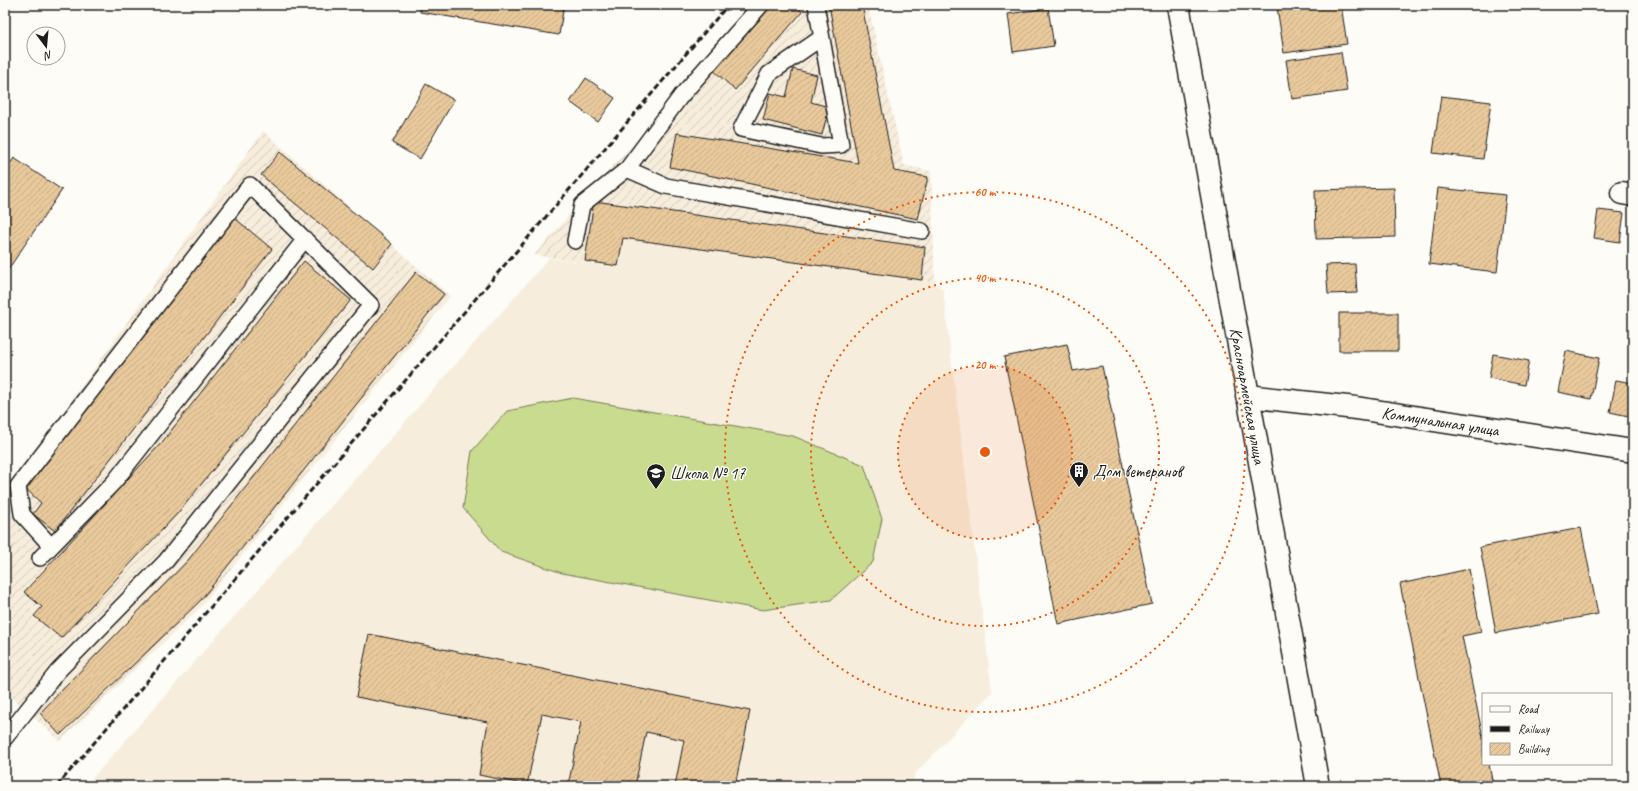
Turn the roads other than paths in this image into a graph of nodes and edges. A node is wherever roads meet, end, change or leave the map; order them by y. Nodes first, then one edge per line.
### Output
1 (761, 5) edge
2 (816, 5) edge
3 (1178, 5) edge
4 (821, 38) junction
5 (627, 168) junction
6 (922, 231) dead end
7 (305, 239) junction
8 (575, 241) dead end
9 (1247, 396) junction
10 (1633, 451) edge
11 (51, 546) junction
12 (40, 558) dead end
13 (5, 738) edge
14 (1318, 786) edge

1 - 5 lane
2 - 4 lane
3 - 9 street, Красноармейская улица
4 - 4 lane
5 - 6 lane
5 - 8 lane
7 - 11 lane
7 - 11 lane
7 - 13 lane
9 - 10 street, Коммунальная улица
9 - 14 street, Красноармейская улица
11 - 12 lane

